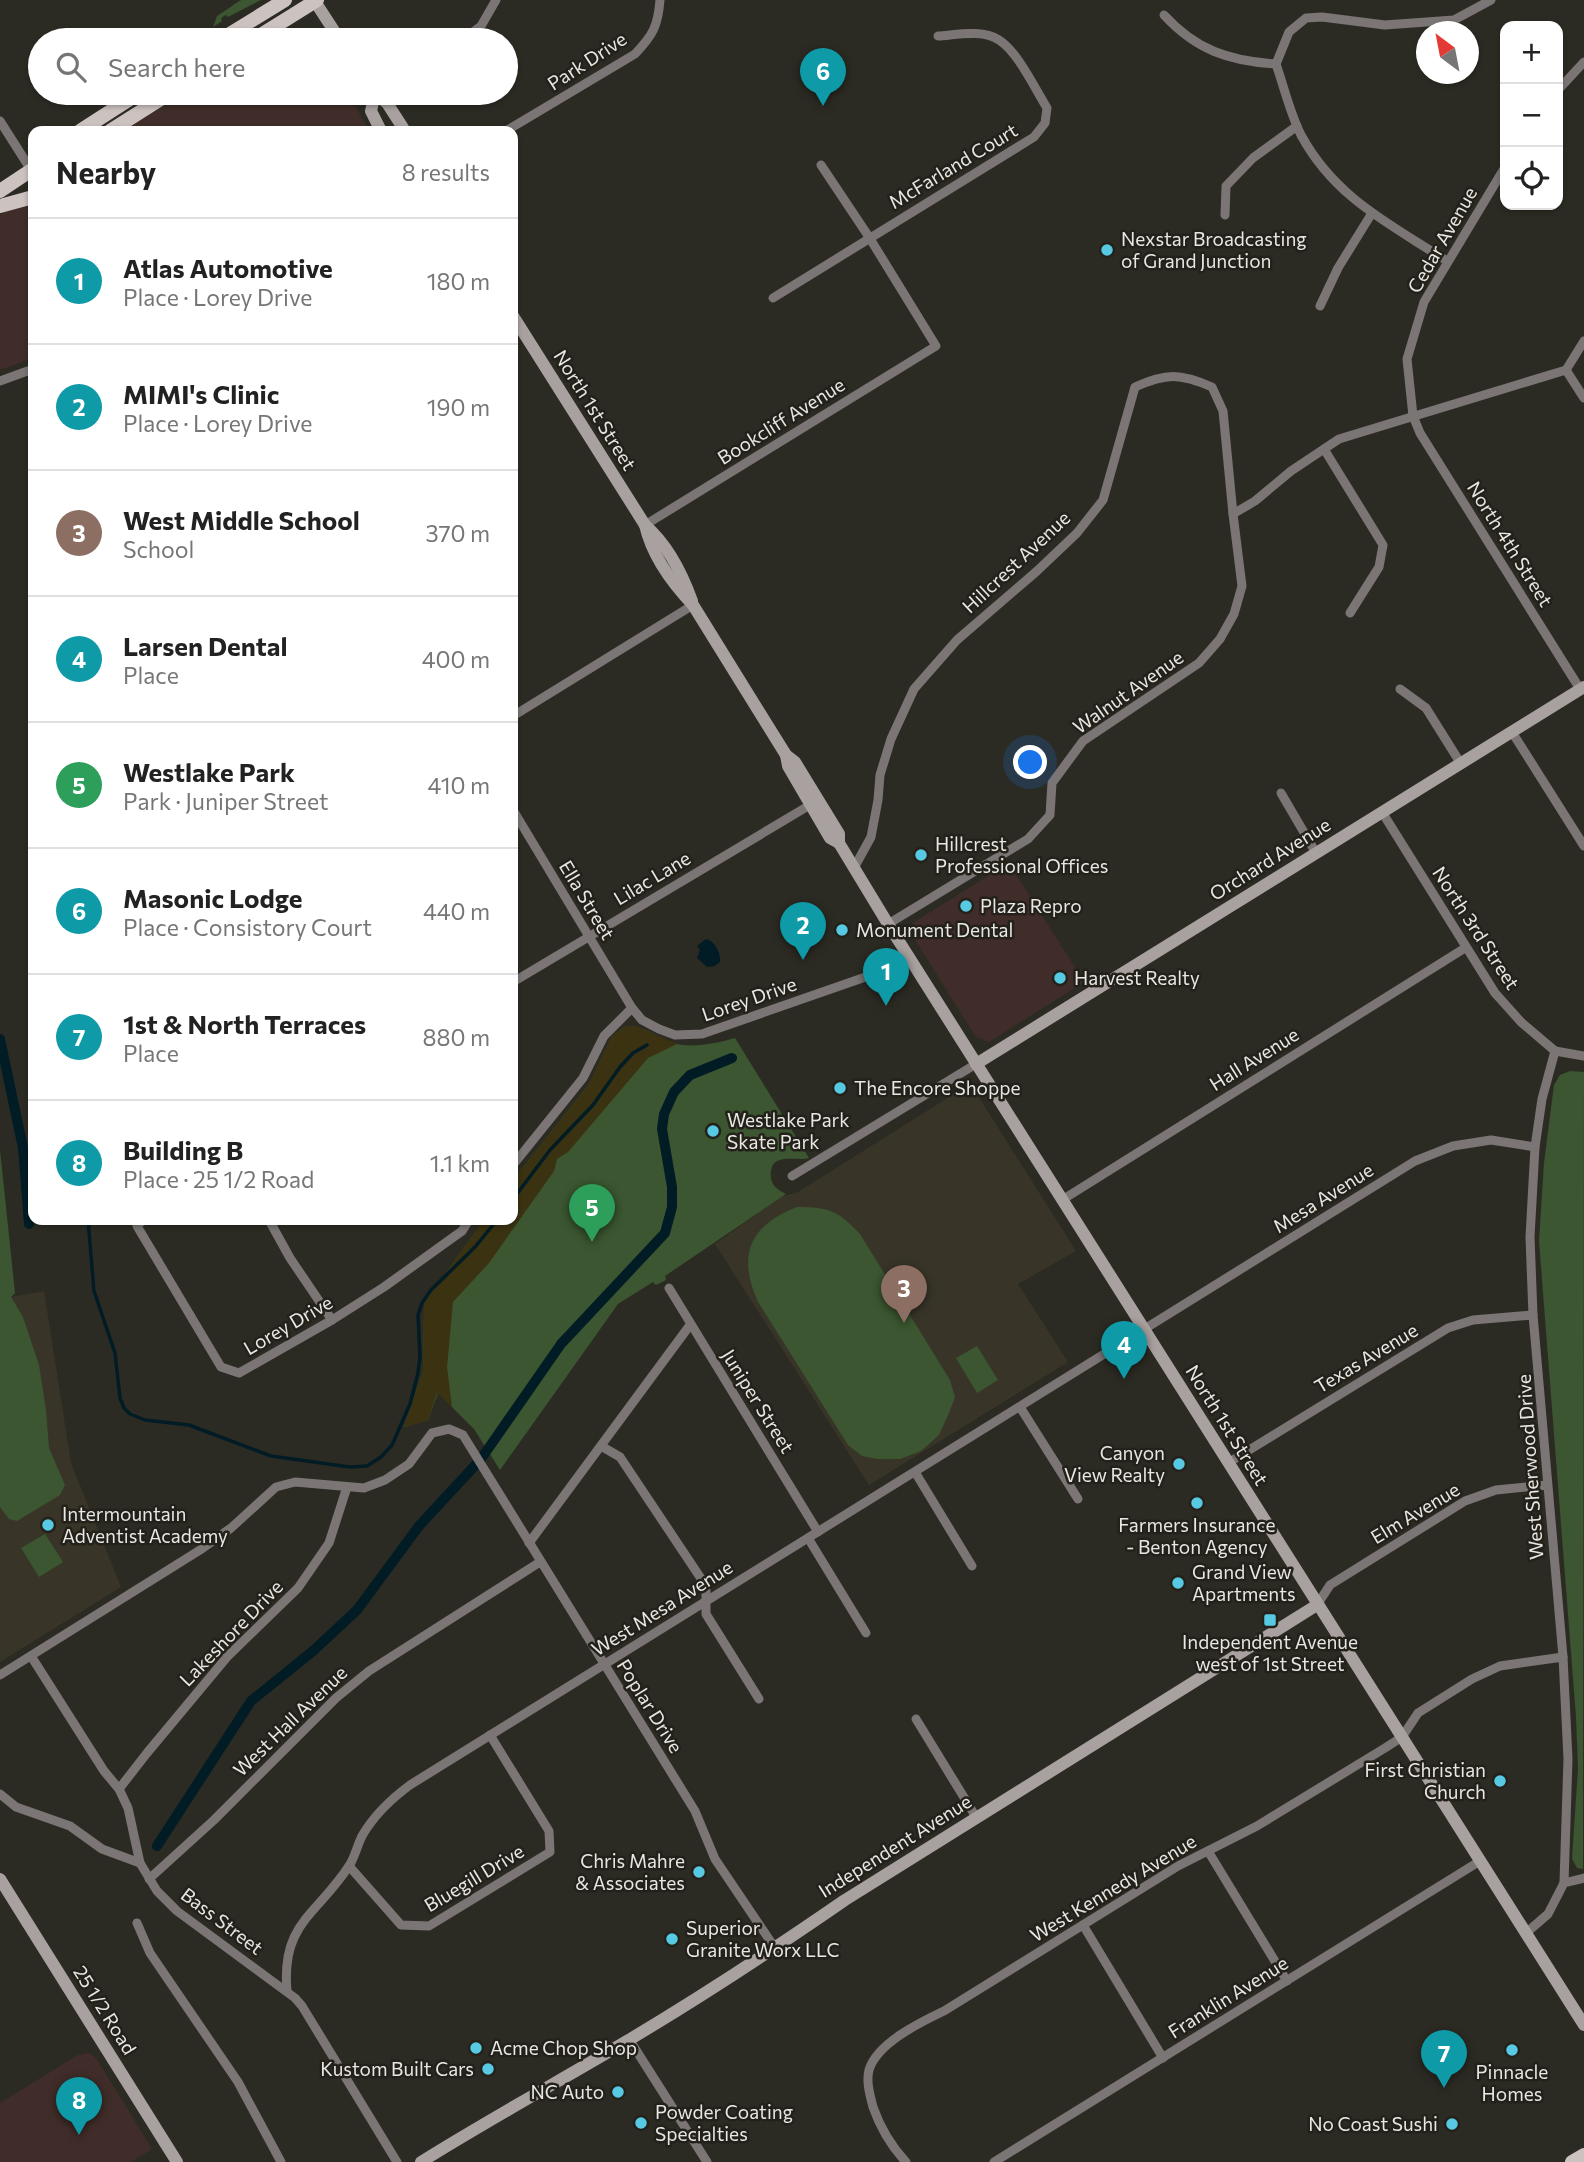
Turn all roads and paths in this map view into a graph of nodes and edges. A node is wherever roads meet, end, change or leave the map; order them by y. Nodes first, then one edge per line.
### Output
1 (285, 0) edge
2 (316, 0) edge
3 (496, 0) edge
4 (660, 0) edge
5 (1491, 0) edge
6 (1164, 15) dead end
7 (240, 28) edge
8 (272, 28) edge
9 (333, 28) edge
10 (478, 28) edge
11 (938, 36) dead end
12 (1584, 62) edge
13 (1276, 64) junction
14 (1563, 85) edge
15 (120, 105) edge
16 (151, 105) edge
17 (372, 105) edge
18 (388, 105) edge
19 (0, 121) edge
20 (88, 126) edge
21 (118, 126) edge
22 (378, 126) edge
23 (402, 126) edge
24 (515, 126) edge
25 (1297, 126) junction
26 (28, 163) edge
27 (821, 165) dead end
28 (28, 174) edge
29 (1500, 175) edge
30 (0, 191) edge
31 (28, 198) edge
32 (0, 206) edge
33 (1372, 213) junction
34 (1225, 215) dead end
35 (869, 237) junction
36 (1447, 261) junction
37 (774, 298) dead end
38 (1320, 306) dead end
39 (518, 324) edge
40 (1584, 341) edge
41 (1566, 370) junction
42 (28, 371) edge
43 (0, 381) edge
44 (1584, 398) edge
45 (1413, 416) junction
46 (1324, 449) junction
47 (1233, 514) junction
48 (645, 525) junction
49 (693, 605) junction
50 (1350, 614) dead end
51 (1582, 688) edge
52 (1400, 689) dead end
53 (518, 713) edge
54 (1512, 732) junction
55 (786, 755) junction
56 (1461, 764) junction
57 (1281, 793) dead end
58 (810, 805) junction
59 (1382, 812) junction
60 (518, 818) edge
61 (839, 843) junction
62 (1584, 846) edge
63 (1316, 853) junction
64 (854, 868) junction
65 (888, 924) junction
66 (588, 936) junction
67 (1465, 948) junction
68 (909, 957) junction
69 (518, 979) edge
70 (632, 1008) junction
71 (1555, 1051) junction
72 (1584, 1056) edge
73 (976, 1064) junction
74 (1535, 1146) junction
75 (518, 1160) edge
76 (792, 1176) dead end
77 (1062, 1200) junction
78 (141, 1225) edge
79 (272, 1225) edge
80 (465, 1225) edge
81 (668, 1288) dead end
82 (1533, 1315) junction
83 (332, 1320) junction
84 (690, 1325) junction
85 (1144, 1331) junction
86 (1020, 1407) junction
87 (601, 1446) junction
88 (1228, 1463) junction
89 (915, 1472) junction
90 (1548, 1485) junction
91 (346, 1487) junction
92 (1078, 1499) dead end
93 (818, 1532) junction
94 (808, 1538) junction
95 (529, 1543) junction
96 (540, 1562) junction
97 (972, 1566) dead end
98 (706, 1602) junction
99 (1317, 1605) junction
100 (866, 1633) dead end
101 (31, 1656) junction
102 (1563, 1657) junction
103 (604, 1665) junction
104 (0, 1675) edge
105 (759, 1699) dead end
106 (916, 1719) dead end
107 (490, 1735) junction
108 (1402, 1737) junction
109 (119, 1789) junction
110 (0, 1794) edge
111 (976, 1817) junction
112 (1208, 1851) junction
113 (1480, 1861) junction
114 (140, 1863) junction
115 (349, 1866) junction
116 (1584, 1878) edge
117 (0, 1879) edge
118 (149, 1879) junction
119 (1564, 1882) junction
120 (137, 1923) dead end
121 (1083, 1925) junction
122 (1526, 1933) junction
123 (775, 1948) junction
124 (1287, 1981) junction
125 (286, 1991) junction
126 (1584, 2025) edge
127 (629, 2039) junction
128 (1163, 2058) junction
129 (1584, 2155) edge
130 (177, 2162) edge
131 (281, 2162) edge
132 (397, 2162) edge
133 (421, 2162) edge
134 (707, 2162) edge
135 (906, 2162) edge
136 (994, 2162) edge
137 (1572, 2162) edge

1 - 7 main road
2 - 8 main road
2 - 9 main road
3 - 10 street
4 - 24 street, Park Drive
5 - 13 street
6 - 13 street
11 - 35 street, McFarland Court
12 - 14 street
13 - 25 street
15 - 20 main road
16 - 21 main road
17 - 22 main road
18 - 23 main road
19 - 26 street
25 - 33 street
25 - 34 street
27 - 35 street
28 - 30 main road
29 - 36 street, Cedar Avenue
31 - 32 main road
33 - 36 street
33 - 38 street
35 - 37 street, McFarland Court
35 - 48 street, Bookcliff Avenue
36 - 45 street, Cedar Avenue
39 - 48 main road, North 1st Street
40 - 41 street
41 - 44 street
41 - 45 street
42 - 43 street
45 - 46 street
45 - 51 street, North 4th Street
46 - 47 street
46 - 50 street
47 - 64 street, Hillcrest Avenue
47 - 65 street, Walnut Avenue
48 - 49 main road, North 1st Street
49 - 53 street
49 - 55 main road, North 1st Street
51 - 54 main road, Orchard Avenue
52 - 56 street
54 - 56 main road, Orchard Avenue
54 - 62 street
55 - 58 main road, North 1st Street
55 - 61 main road, North 1st Street
56 - 59 main road, Orchard Avenue
57 - 63 street
58 - 61 main road, North 1st Street
58 - 66 street, Lilac Lane
59 - 63 main road, Orchard Avenue
59 - 67 street, North 3rd Street
60 - 66 street, Ella Street
61 - 64 main road, North 1st Street
63 - 73 main road, Orchard Avenue
64 - 65 main road, North 1st Street
65 - 68 main road, North 1st Street
66 - 69 street, Lilac Lane
66 - 70 street, Ella Street
67 - 71 street, North 3rd Street
67 - 77 street, Hall Avenue
68 - 70 street, Lorey Drive
68 - 73 main road, North 1st Street
70 - 75 street
71 - 72 street
71 - 74 street, West Sherwood Drive
73 - 76 street
73 - 77 main road, North 1st Street
74 - 82 street, West Sherwood Drive
74 - 85 street, Mesa Avenue
77 - 85 main road, North 1st Street
78 - 83 street, Lorey Drive
79 - 83 street
80 - 83 street, Lorey Drive
81 - 84 street, Juniper Street
82 - 88 street, Texas Avenue
82 - 90 street, West Sherwood Drive
84 - 87 street
84 - 93 street, Juniper Street
85 - 86 street, West Mesa Avenue
85 - 88 main road, North 1st Street
86 - 89 street, West Mesa Avenue
86 - 92 street
87 - 95 street
87 - 98 street
88 - 99 main road, North 1st Street
89 - 93 street, West Mesa Avenue
89 - 97 street
90 - 99 street, Elm Avenue
90 - 102 street, West Sherwood Drive
91 - 95 street, Poplar Drive
91 - 101 street
91 - 109 street, Lakeshore Drive
93 - 94 street, West Mesa Avenue
94 - 98 street, West Mesa Avenue
94 - 100 street
95 - 96 street, Poplar Drive
96 - 103 street, Poplar Drive
96 - 118 street, West Hall Avenue
98 - 103 street, West Mesa Avenue
98 - 105 street
99 - 108 main road, North 1st Street
99 - 111 main road, Independent Avenue
101 - 104 street
101 - 109 street, Bass Street
102 - 108 street, West Kennedy Avenue
102 - 119 street, West Sherwood Drive
103 - 107 street, West Mesa Avenue
103 - 123 street, Poplar Drive
106 - 111 street
107 - 115 street, West Mesa Avenue
107 - 115 street, Bluegill Drive
108 - 112 street, West Kennedy Avenue
108 - 113 main road, North 1st Street
109 - 114 street, Bass Street
110 - 114 street
111 - 123 main road, Independent Avenue
112 - 121 street, West Kennedy Avenue
112 - 124 street
113 - 122 main road, North 1st Street
113 - 124 street, Franklin Avenue
114 - 118 street, Bass Street
115 - 125 street, West Mesa Avenue
116 - 119 street
117 - 130 main road, 25 1/2 Road
118 - 125 street, Bass Street
119 - 122 street
120 - 131 street
121 - 128 street
121 - 135 street, West Kennedy Avenue
122 - 126 main road, North 1st Street
123 - 127 main road, Independent Avenue
124 - 128 street, Franklin Avenue
125 - 132 street, Bass Street
127 - 133 main road, Independent Avenue
127 - 134 street
128 - 136 street, Franklin Avenue
129 - 137 main road

